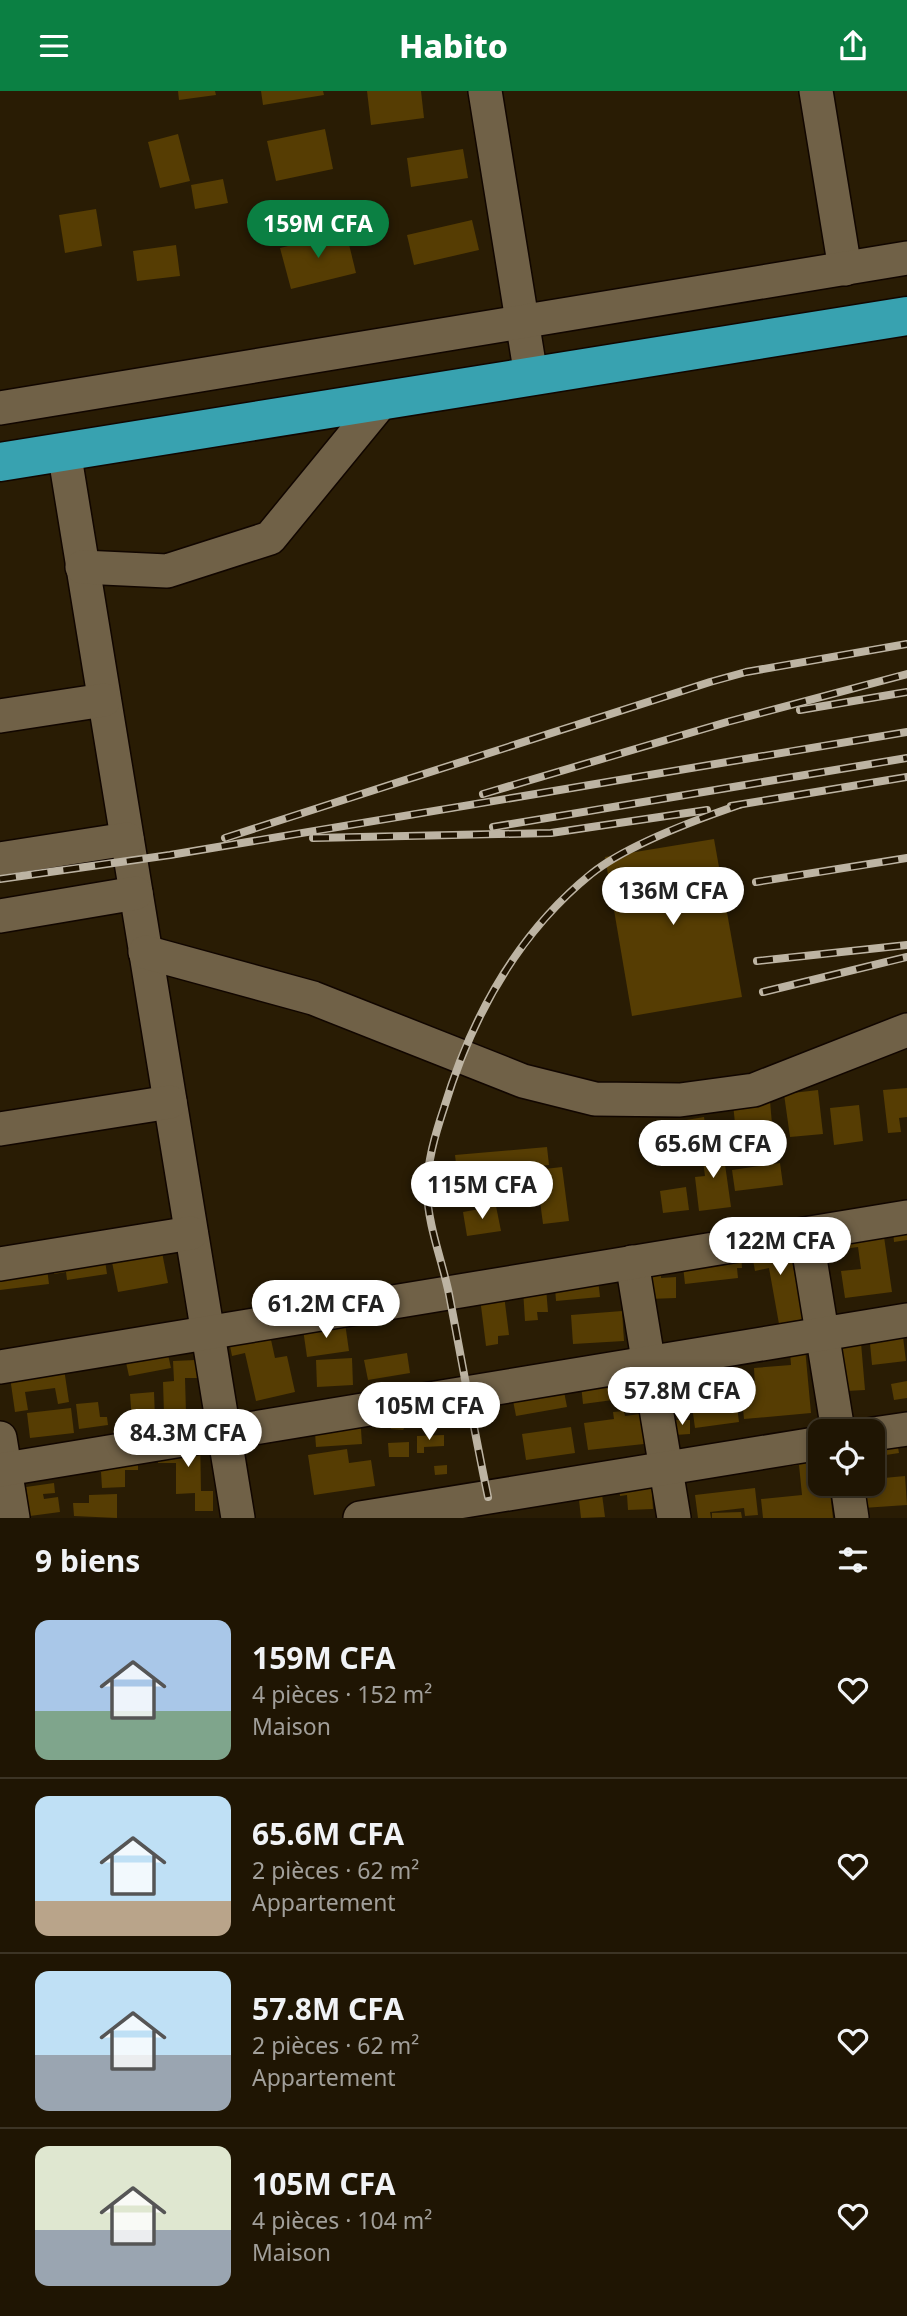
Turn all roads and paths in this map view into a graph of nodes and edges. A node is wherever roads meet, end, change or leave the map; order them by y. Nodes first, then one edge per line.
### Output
1 (485, 91) edge
2 (816, 91) edge
3 (907, 258) edge
4 (845, 268) junction
5 (907, 316) edge
6 (523, 322) junction
7 (531, 376) junction
8 (383, 400) junction
9 (0, 408) edge
10 (64, 451) junction
11 (0, 462) edge
12 (82, 567) junction
13 (104, 700) junction
14 (0, 716) edge
15 (127, 839) junction
16 (0, 859) edge
17 (136, 894) junction
18 (0, 916) edge
19 (145, 952) junction
20 (907, 1030) edge
21 (170, 1102) junction
22 (0, 1129) edge
23 (907, 1217) edge
24 (191, 1233) junction
25 (806, 1234) junction
26 (632, 1262) junction
27 (0, 1264) edge
28 (907, 1320) edge
29 (207, 1332) junction
30 (822, 1334) junction
31 (649, 1363) junction
32 (0, 1367) edge
33 (836, 1419) edge
34 (907, 1429) edge
35 (885, 1432) edge
36 (224, 1433) junction
37 (808, 1445) edge
38 (2, 1459) edge
39 (666, 1468) junction
40 (849, 1496) edge
41 (491, 1507) edge
42 (13, 1518) edge
43 (238, 1518) edge
44 (360, 1518) edge
45 (674, 1518) edge
46 (852, 1518) edge

1 - 6 street
2 - 4 street
3 - 4 street
4 - 6 street
5 - 7 highway
6 - 7 street
6 - 9 street
7 - 8 highway
8 - 10 highway
8 - 12 street
10 - 11 highway
10 - 12 street
12 - 13 street
13 - 14 street
13 - 15 street
15 - 16 street
15 - 17 street
17 - 18 street
17 - 19 street
19 - 20 street
19 - 21 street
21 - 22 street
21 - 24 street
23 - 25 street
24 - 27 street
24 - 29 street
25 - 26 street
25 - 30 street
26 - 29 street
26 - 31 street
28 - 30 street
29 - 32 street
29 - 36 street
30 - 31 street
30 - 33 street
31 - 36 street
31 - 39 street
34 - 35 street
36 - 38 street
36 - 43 street
37 - 39 street
38 - 42 street
39 - 41 street
39 - 45 street
40 - 46 street
41 - 44 street

